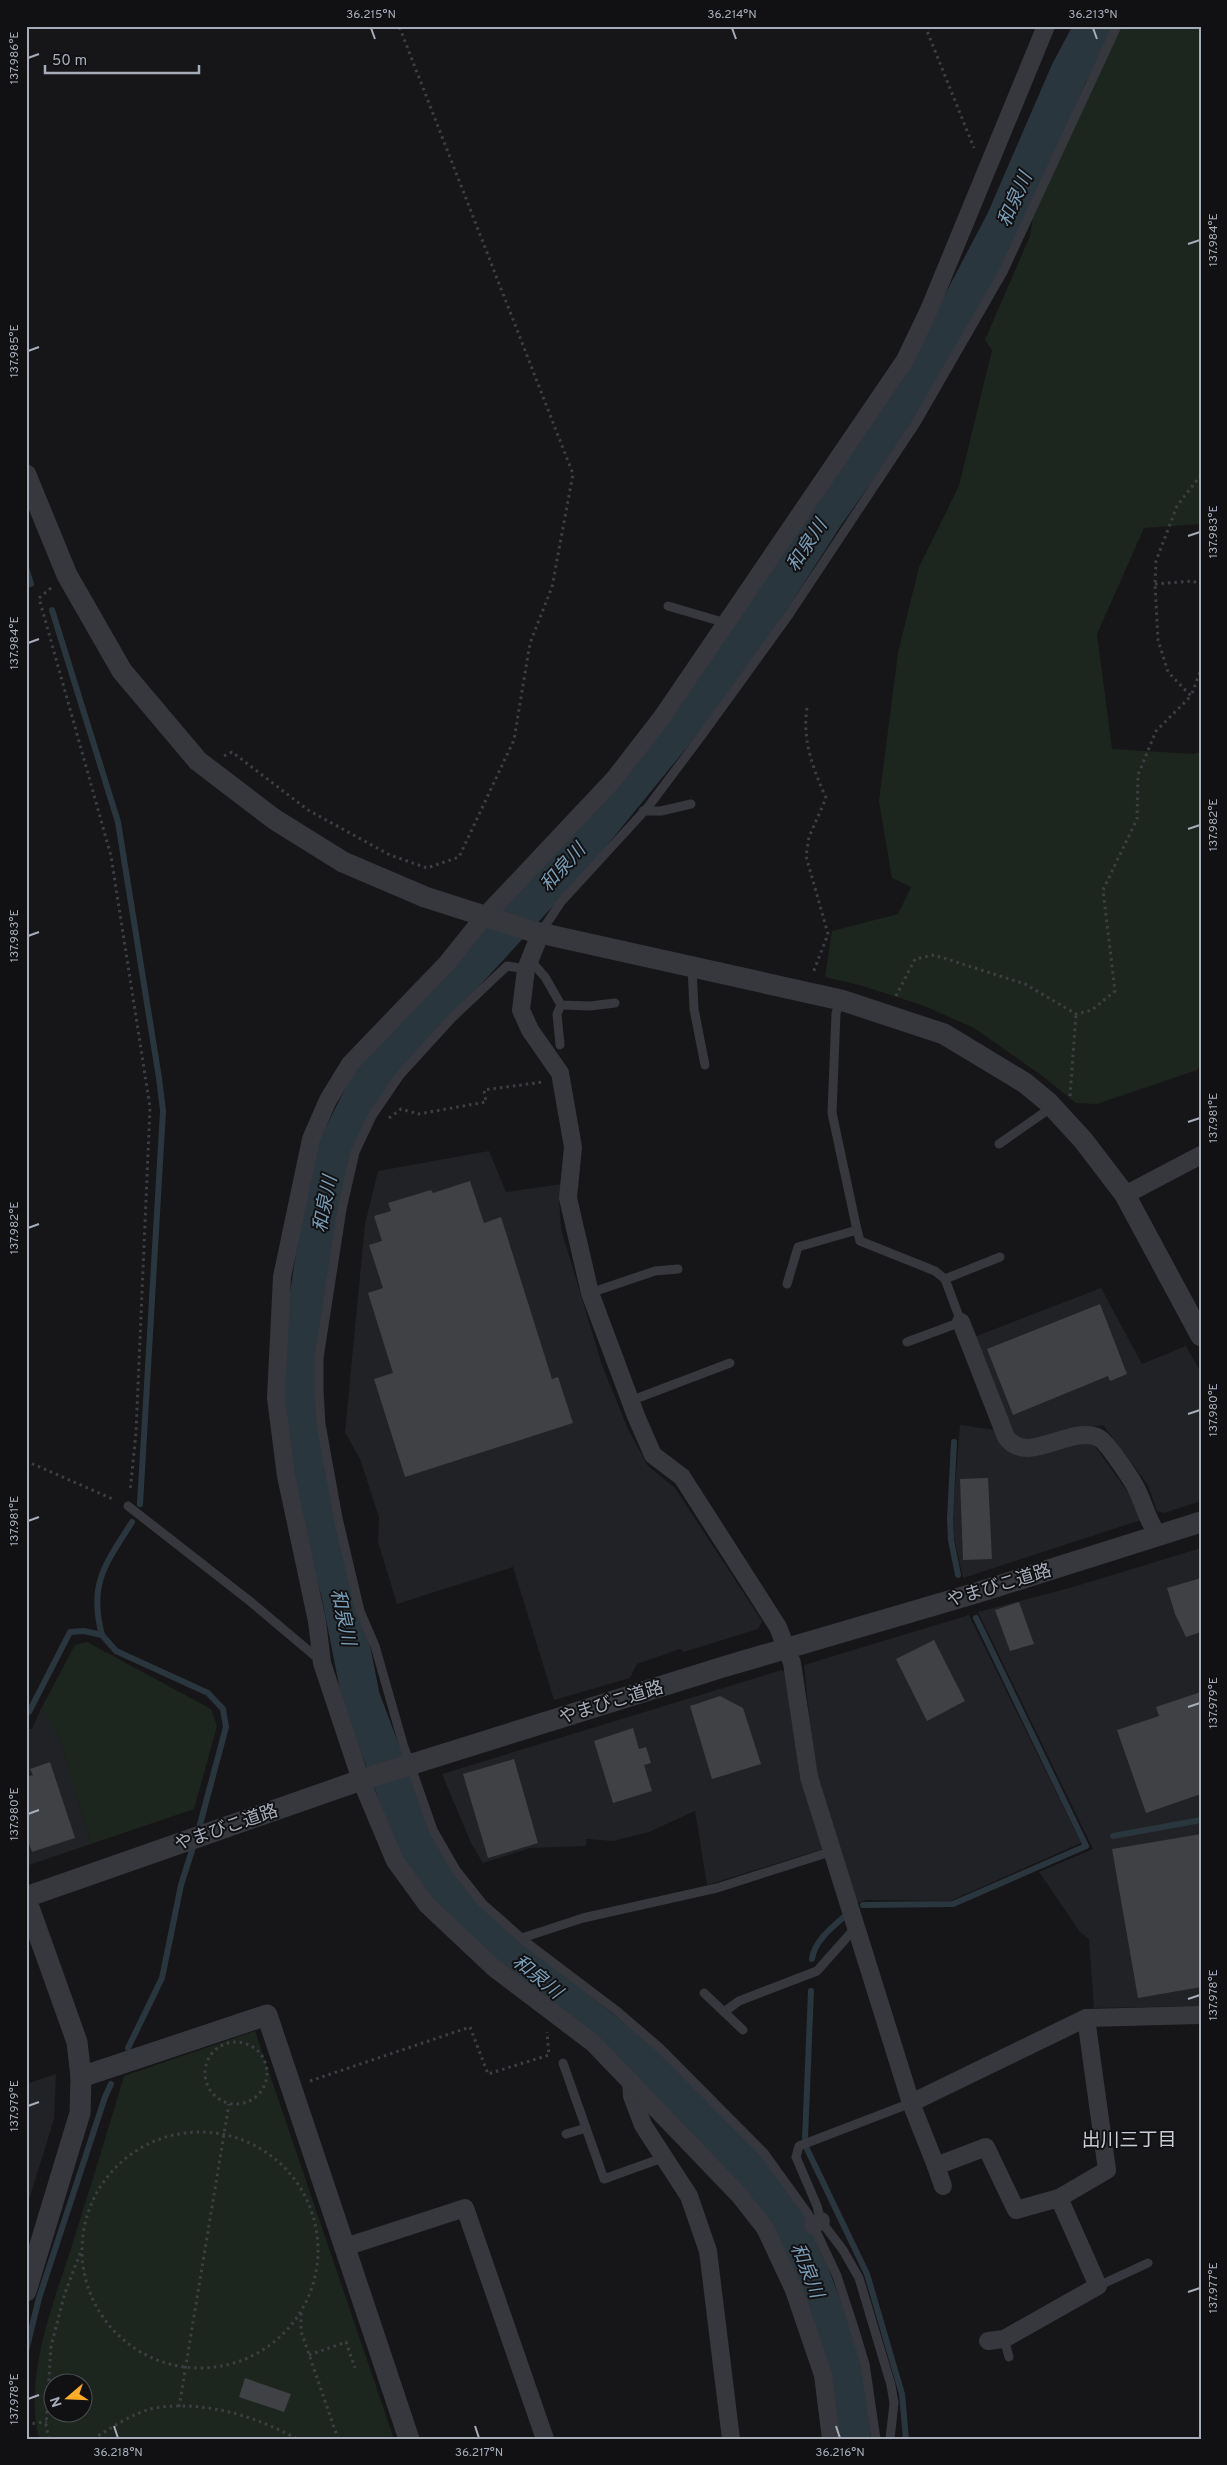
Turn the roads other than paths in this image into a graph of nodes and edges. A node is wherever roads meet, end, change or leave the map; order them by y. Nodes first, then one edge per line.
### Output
1 (1046, 26) edge
2 (1117, 26) edge
3 (26, 475) edge
4 (668, 606) dead end
5 (726, 623) junction
6 (691, 804) dead end
7 (643, 812) junction
8 (491, 919) junction
9 (536, 932) junction
10 (528, 964) junction
11 (692, 966) junction
12 (841, 1000) junction
13 (615, 1003) dead end
14 (560, 1005) junction
15 (560, 1045) dead end
16 (705, 1066) dead end
17 (1061, 1106) junction
18 (999, 1144) dead end
19 (1201, 1155) edge
20 (1125, 1195) junction
21 (857, 1230) junction
22 (1000, 1257) dead end
23 (678, 1269) dead end
24 (945, 1279) junction
25 (788, 1284) dead end
26 (590, 1293) junction
27 (961, 1322) junction
28 (1201, 1336) edge
29 (907, 1342) dead end
30 (730, 1363) dead end
31 (630, 1401) junction
32 (128, 1506) road end
33 (1201, 1522) edge
34 (1158, 1535) junction
35 (789, 1649) junction
36 (322, 1663) junction
37 (408, 1765) junction
38 (367, 1778) junction
39 (833, 1851) junction
40 (26, 1898) edge
41 (858, 1926) junction
42 (522, 1938) junction
43 (704, 1993) dead end
44 (724, 2012) junction
45 (1201, 2015) edge
46 (1086, 2018) junction
47 (743, 2030) dead end
48 (563, 2063) dead end
49 (81, 2077) junction
50 (631, 2081) junction
51 (911, 2102) junction
52 (586, 2128) junction
53 (566, 2134) dead end
54 (665, 2158) junction
55 (936, 2166) junction
56 (944, 2186) dead end
57 (1059, 2198) junction
58 (817, 2223) junction
59 (345, 2246) junction
60 (1148, 2263) dead end
61 (1098, 2286) junction
62 (26, 2291) edge
63 (996, 2340) joint
64 (1009, 2357) dead end
65 (409, 2439) edge
66 (545, 2439) edge
67 (731, 2439) edge
68 (831, 2439) edge
69 (876, 2439) edge
70 (890, 2439) edge

1 - 5 street
2 - 7 lane
3 - 8 street
4 - 5 lane
5 - 8 street
6 - 7 lane
7 - 9 lane
8 - 9 street
8 - 36 street
9 - 10 street
9 - 11 street
10 - 14 lane
10 - 26 street
10 - 37 lane
11 - 12 street
11 - 16 lane
12 - 17 street
12 - 21 lane
13 - 14 lane
14 - 15 lane
17 - 18 lane
17 - 20 street
19 - 20 street
20 - 28 street
21 - 24 lane
21 - 25 lane
22 - 24 lane
23 - 26 lane
24 - 27 lane
26 - 31 street
27 - 29 lane
27 - 34 street
30 - 31 lane
31 - 35 street
32 - 36 lane
33 - 34 street, やまびこ道路
34 - 35 street, やまびこ道路
35 - 37 street, やまびこ道路
35 - 39 street
36 - 38 street
37 - 38 street, やまびこ道路
37 - 42 lane
38 - 40 street, やまびこ道路
38 - 50 street
39 - 41 street
39 - 42 lane
40 - 49 street
41 - 44 lane
41 - 51 street
42 - 58 lane
43 - 44 lane
44 - 47 lane
45 - 46 street
46 - 51 street
46 - 57 street
48 - 52 lane
49 - 59 street
49 - 62 street
50 - 54 street
50 - 68 street
51 - 55 street
51 - 58 lane
52 - 53 lane
52 - 54 lane
54 - 67 street
55 - 56 street
55 - 57 street
57 - 61 street
58 - 69 lane
58 - 70 lane
59 - 65 street
59 - 66 street
60 - 61 lane
61 - 63 street
63 - 64 lane

